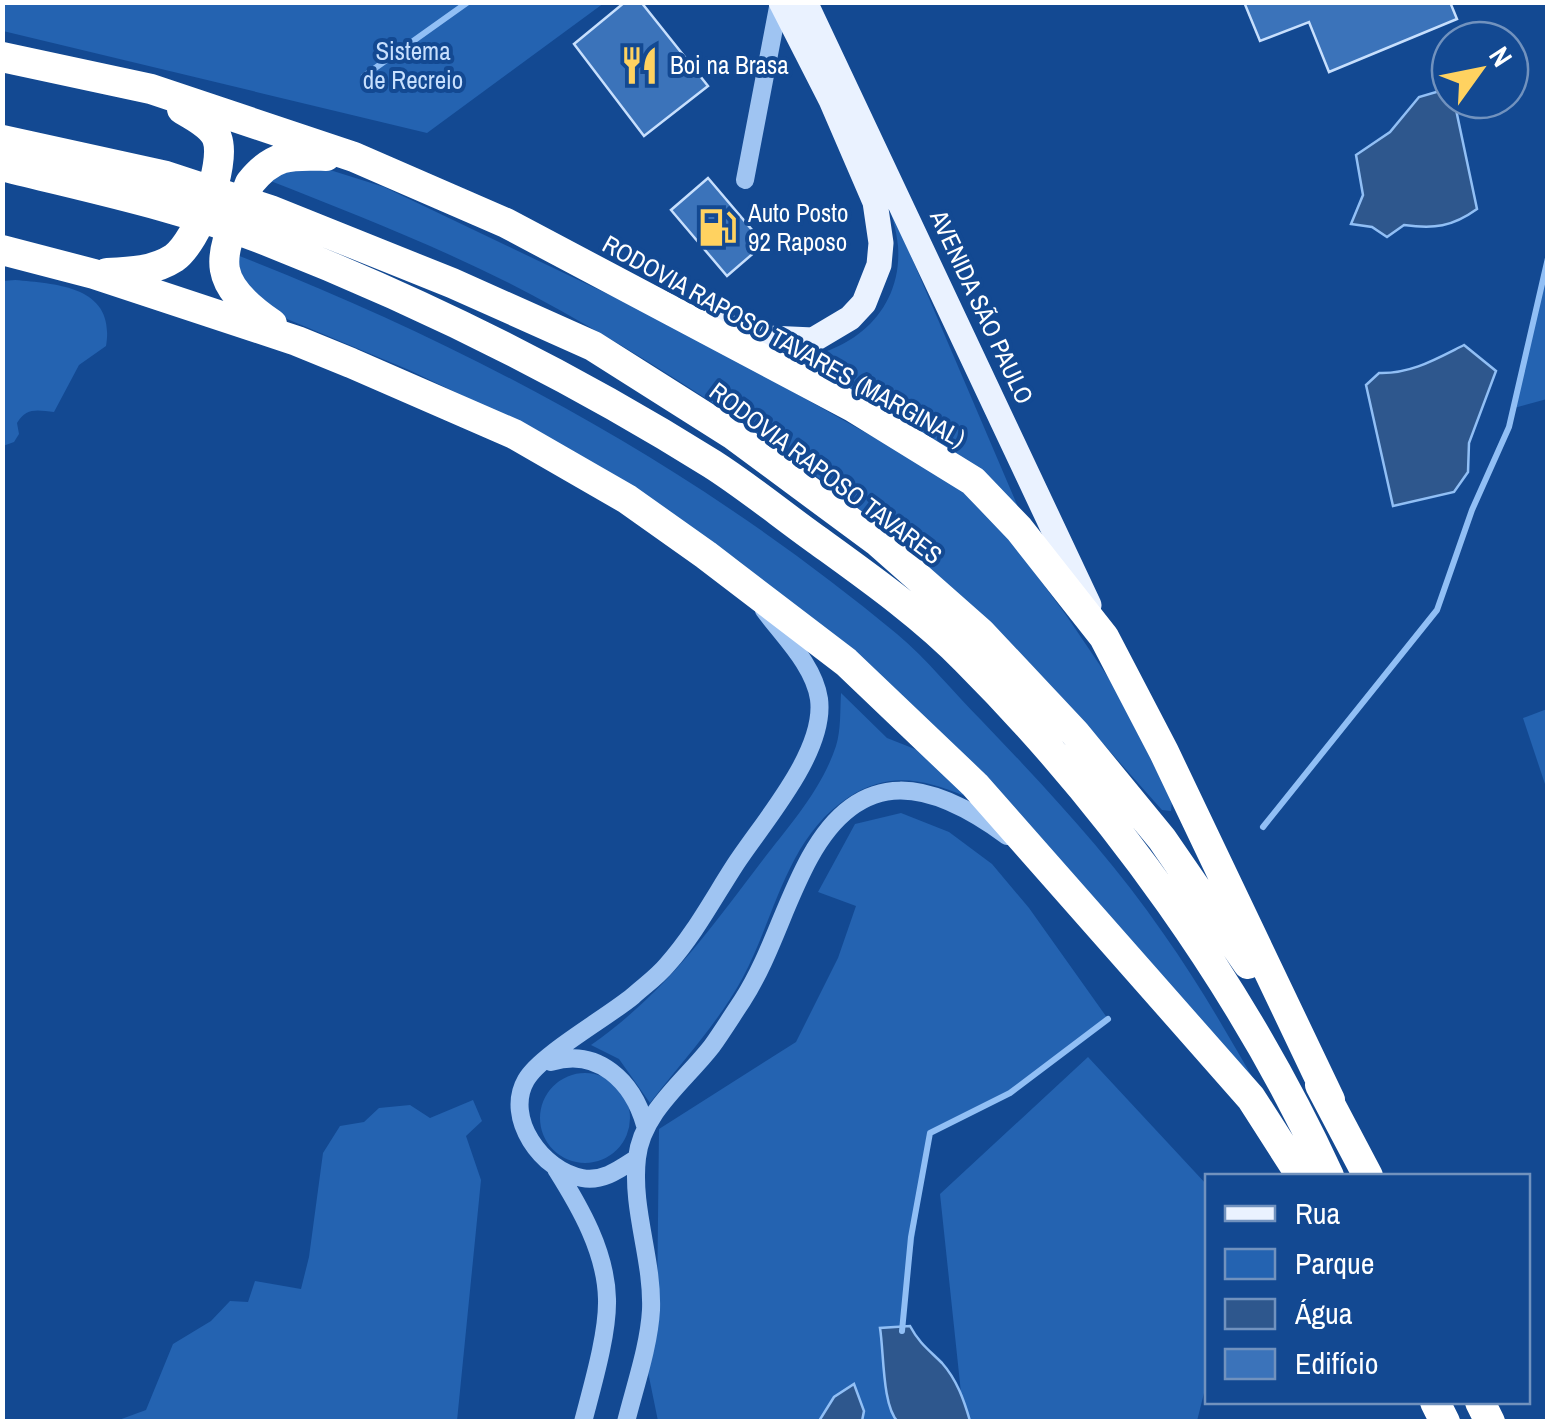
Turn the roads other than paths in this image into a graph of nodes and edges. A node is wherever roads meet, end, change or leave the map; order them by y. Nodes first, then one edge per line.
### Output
1 (780, 2) edge
2 (805, 2) edge
3 (2, 56) edge
4 (151, 88) junction
5 (2, 140) edge
6 (354, 157) junction
7 (2, 166) edge
8 (745, 180) dead end
9 (160, 190) junction
10 (265, 224) junction
11 (2, 250) edge
12 (94, 274) junction
13 (677, 313) junction
14 (297, 341) junction
15 (746, 585) junction
16 (1104, 636) junction
17 (1052, 868) junction
18 (536, 1067) junction
19 (1330, 1100) junction
20 (645, 1125) junction
21 (637, 1158) junction
22 (553, 1164) junction
23 (1301, 1174) edge
24 (1328, 1174) edge
25 (1367, 1174) edge
26 (583, 1422) edge
27 (626, 1422) edge

1 - 8 street
1 - 13 main road
2 - 16 main road, AVENIDA SÃO PAULO
3 - 4 highway, RODOVIA RAPOSO TAVARES (MARGINAL)
4 - 6 highway, RODOVIA RAPOSO TAVARES (MARGINAL)
4 - 12 highway
5 - 9 highway, RODOVIA RAPOSO TAVARES
6 - 13 highway, RODOVIA RAPOSO TAVARES (MARGINAL)
6 - 14 highway
7 - 9 highway, RODOVIA RAPOSO TAVARES
9 - 10 highway, RODOVIA RAPOSO TAVARES
10 - 19 highway, RODOVIA RAPOSO TAVARES
10 - 24 highway, RODOVIA RAPOSO TAVARES
11 - 12 highway
12 - 14 highway
13 - 16 highway, RODOVIA RAPOSO TAVARES (MARGINAL)
14 - 15 highway
15 - 17 highway
15 - 18 street
16 - 19 highway, RODOVIA RAPOSO TAVARES (MARGINAL)
17 - 20 street
17 - 23 highway
18 - 20 street
18 - 22 street
19 - 25 highway, RODOVIA RAPOSO TAVARES
20 - 21 street
21 - 22 street
21 - 27 street
22 - 26 street

